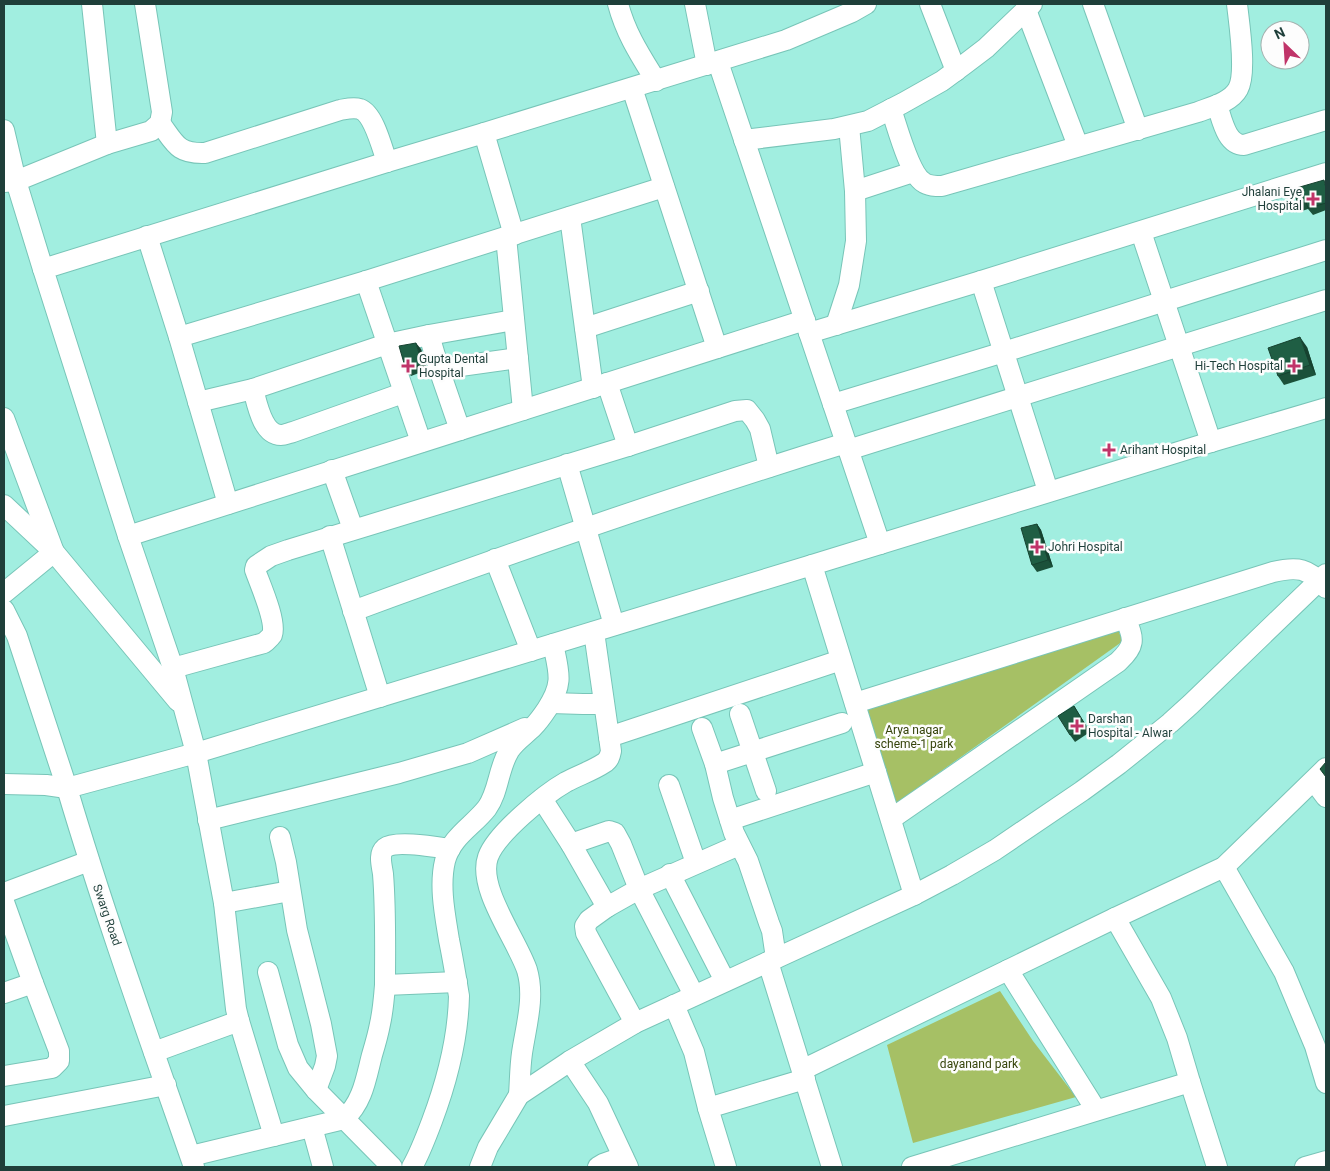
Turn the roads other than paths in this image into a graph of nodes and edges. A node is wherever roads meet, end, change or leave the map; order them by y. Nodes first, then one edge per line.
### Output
1 (92, 4) edge
2 (145, 4) edge
3 (618, 4) edge
4 (695, 4) edge
5 (866, 4) edge
6 (930, 4) edge
7 (1093, 4) edge
8 (1237, 4) edge
9 (1029, 7) edge
10 (712, 63) junction
11 (956, 71) junction
12 (656, 81) junction
13 (632, 88) junction
14 (1217, 105) junction
15 (891, 109) junction
16 (1326, 120) edge
17 (160, 123) junction
18 (849, 126) junction
19 (4, 130) edge
20 (1138, 130) junction
21 (484, 133) junction
22 (744, 140) junction
23 (107, 144) junction
24 (1078, 146) junction
25 (387, 162) junction
26 (913, 172) junction
27 (1326, 173) edge
28 (10, 181) edge
29 (664, 188) junction
30 (855, 191) junction
31 (570, 217) junction
32 (1141, 232) junction
33 (147, 236) junction
34 (510, 236) junction
35 (1326, 250) edge
36 (43, 270) junction
37 (981, 281) junction
38 (366, 282) junction
39 (699, 292) junction
40 (1326, 300) edge
41 (1164, 301) junction
42 (514, 320) junction
43 (836, 325) junction
44 (807, 327) junction
45 (585, 328) junction
46 (429, 335) junction
47 (179, 337) junction
48 (387, 344) junction
49 (1179, 346) junction
50 (717, 348) junction
51 (1004, 352) junction
52 (518, 358) junction
53 (439, 370) junction
54 (600, 385) junction
55 (253, 389) junction
56 (403, 393) junction
57 (1018, 397) junction
58 (198, 402) junction
59 (833, 404) junction
60 (1326, 408) edge
61 (523, 410) junction
62 (4, 418) edge
63 (460, 430) junction
64 (420, 442) junction
65 (1211, 442) junction
66 (628, 446) junction
67 (847, 447) junction
68 (567, 464) junction
69 (769, 467) junction
70 (332, 470) junction
71 (1048, 492) junction
72 (228, 504) junction
73 (4, 505) edge
74 (585, 528) junction
75 (352, 529) junction
76 (128, 536) junction
77 (330, 536) junction
78 (880, 544) junction
79 (54, 552) junction
80 (494, 558) junction
81 (812, 565) junction
82 (1324, 581) edge
83 (4, 593) edge
84 (4, 610) edge
85 (353, 610) junction
86 (1125, 618) junction
87 (614, 625) junction
88 (594, 632) junction
89 (553, 644) junction
90 (532, 651) junction
91 (841, 660) junction
92 (173, 668) junction
93 (380, 697) junction
94 (551, 703) junction
95 (855, 703) junction
96 (604, 704) junction
97 (183, 707) junction
98 (740, 714) dead end
99 (842, 723) dead end
100 (536, 724) junction
101 (702, 728) dead end
102 (609, 737) junction
103 (753, 752) junction
104 (196, 753) junction
105 (715, 764) junction
106 (876, 772) junction
107 (1320, 775) edge
108 (4, 784) edge
109 (669, 785) dead end
110 (67, 788) junction
111 (766, 791) dead end
112 (1326, 797) edge
113 (542, 799) junction
114 (891, 819) junction
115 (208, 820) junction
116 (730, 820) junction
117 (280, 837) dead end
118 (571, 844) junction
119 (739, 844) junction
120 (450, 849) junction
121 (89, 861) junction
122 (696, 863) junction
123 (1224, 867) junction
124 (670, 874) junction
125 (639, 889) junction
126 (290, 891) junction
127 (4, 893) edge
128 (914, 895) junction
129 (4, 902) edge
130 (224, 902) junction
131 (607, 907) junction
132 (1115, 918) junction
133 (772, 960) junction
134 (1008, 970) junction
135 (268, 972) dead end
136 (457, 982) junction
137 (725, 982) junction
138 (33, 983) junction
139 (385, 985) junction
140 (4, 993) edge
141 (694, 995) junction
142 (674, 1006) junction
143 (239, 1021) junction
144 (635, 1023) junction
145 (1321, 1044) edge
146 (154, 1052) junction
147 (570, 1060) junction
148 (803, 1075) junction
149 (4, 1076) edge
150 (1190, 1082) junction
151 (1326, 1083) edge
152 (166, 1085) junction
153 (316, 1090) junction
154 (519, 1095) junction
155 (708, 1108) junction
156 (1096, 1110) junction
157 (4, 1116) edge
158 (344, 1118) junction
159 (312, 1127) junction
160 (274, 1136) junction
161 (1326, 1161) edge
162 (193, 1162) edge
163 (625, 1162) edge
164 (323, 1167) edge
165 (392, 1167) edge
166 (412, 1167) edge
167 (480, 1167) edge
168 (598, 1167) edge
169 (726, 1167) edge
170 (832, 1167) edge
171 (912, 1167) edge
172 (1217, 1167) edge
173 (1305, 1167) edge

1 - 23 street
2 - 17 street
3 - 12 street
4 - 10 street
5 - 10 street
6 - 11 street
7 - 20 street
8 - 14 street
9 - 11 street
9 - 24 street
10 - 12 street
10 - 22 street
11 - 15 street
12 - 13 street
13 - 21 street
13 - 29 street
14 - 16 street
14 - 20 street
15 - 18 street
15 - 26 street
17 - 23 street
17 - 25 street
18 - 22 street
18 - 30 street
19 - 28 street
20 - 24 street
21 - 25 street
21 - 34 street
22 - 44 street
23 - 28 street
24 - 26 street
25 - 33 street
26 - 30 street
27 - 32 street
28 - 36 street
29 - 31 street
29 - 39 street
30 - 43 street
31 - 34 street
31 - 45 street
32 - 37 street
32 - 41 street
33 - 36 street
33 - 47 street
34 - 38 street
34 - 42 street
35 - 41 street
36 - 76 street
37 - 43 street
37 - 51 street
38 - 47 street
38 - 48 street
39 - 45 street
39 - 50 street
40 - 49 street
41 - 49 street
41 - 51 street
42 - 46 street
42 - 52 street
43 - 44 street
44 - 50 street
44 - 59 street
45 - 54 street
46 - 48 street
46 - 53 street
47 - 58 street
48 - 55 street
48 - 56 street
49 - 57 street
49 - 65 street
50 - 54 street
51 - 57 street
51 - 59 street
52 - 53 street
52 - 61 street
53 - 63 street
54 - 61 street
54 - 66 street
55 - 56 street
55 - 58 street
56 - 64 street
57 - 67 street
57 - 71 street
58 - 72 street
59 - 67 street
60 - 65 street
61 - 63 street
62 - 79 street
63 - 64 street
64 - 70 street
65 - 71 street
66 - 68 street
66 - 69 street
67 - 69 street
67 - 78 street
68 - 74 street
68 - 75 street
69 - 74 street
70 - 72 street
70 - 75 street
71 - 78 street
72 - 76 street
73 - 79 street
74 - 80 street
74 - 87 street
75 - 77 street
76 - 92 street
77 - 85 street
77 - 92 street
78 - 81 street
79 - 83 street
79 - 97 street
80 - 85 street
80 - 90 street
81 - 87 street
81 - 91 street
82 - 86 street
82 - 128 street
84 - 110 street, Swarg Road
85 - 93 street
86 - 95 street
86 - 114 street
87 - 88 street
88 - 89 street
88 - 96 street
89 - 90 street
89 - 94 street
90 - 93 street
91 - 95 street
91 - 102 street
92 - 97 street
93 - 104 street
94 - 96 street
94 - 100 street
95 - 106 street
96 - 102 street
97 - 104 street
98 - 103 street
99 - 103 street
100 - 115 street
100 - 120 street
101 - 105 street
102 - 113 street
103 - 105 street
103 - 111 street
104 - 110 street
104 - 115 street
105 - 116 street
106 - 114 street
106 - 116 street
107 - 112 street
107 - 123 street
108 - 110 street
109 - 122 street
110 - 121 street, Swarg Road
113 - 118 street
113 - 154 street
114 - 128 street
115 - 130 street
116 - 119 street
117 - 126 street
118 - 125 street
118 - 131 street
119 - 122 street
119 - 133 street
120 - 136 street
120 - 139 street
121 - 127 street
121 - 146 street, Swarg Road
122 - 124 street
123 - 132 street
123 - 145 street
124 - 125 street
124 - 137 street
125 - 131 street
125 - 141 street
126 - 130 street
126 - 153 street
128 - 133 street
129 - 138 street
130 - 143 street
131 - 144 street
132 - 134 street
132 - 150 street
133 - 137 street
133 - 148 street
134 - 148 street
134 - 156 street
135 - 153 street
136 - 139 street
136 - 166 street
137 - 141 street
138 - 140 street
138 - 149 street
139 - 158 street
141 - 142 street
142 - 144 street
142 - 155 street
143 - 146 street
143 - 160 street
144 - 147 street
145 - 151 street
146 - 152 street, Swarg Road
147 - 154 street
147 - 163 street
148 - 155 street
148 - 170 street
150 - 156 street
150 - 172 street
152 - 157 street
152 - 162 street, Swarg Road
153 - 158 street
154 - 167 street
155 - 169 street
156 - 171 street
158 - 159 street
158 - 165 street
159 - 160 street
159 - 164 street
160 - 162 street
161 - 173 street
163 - 168 street

